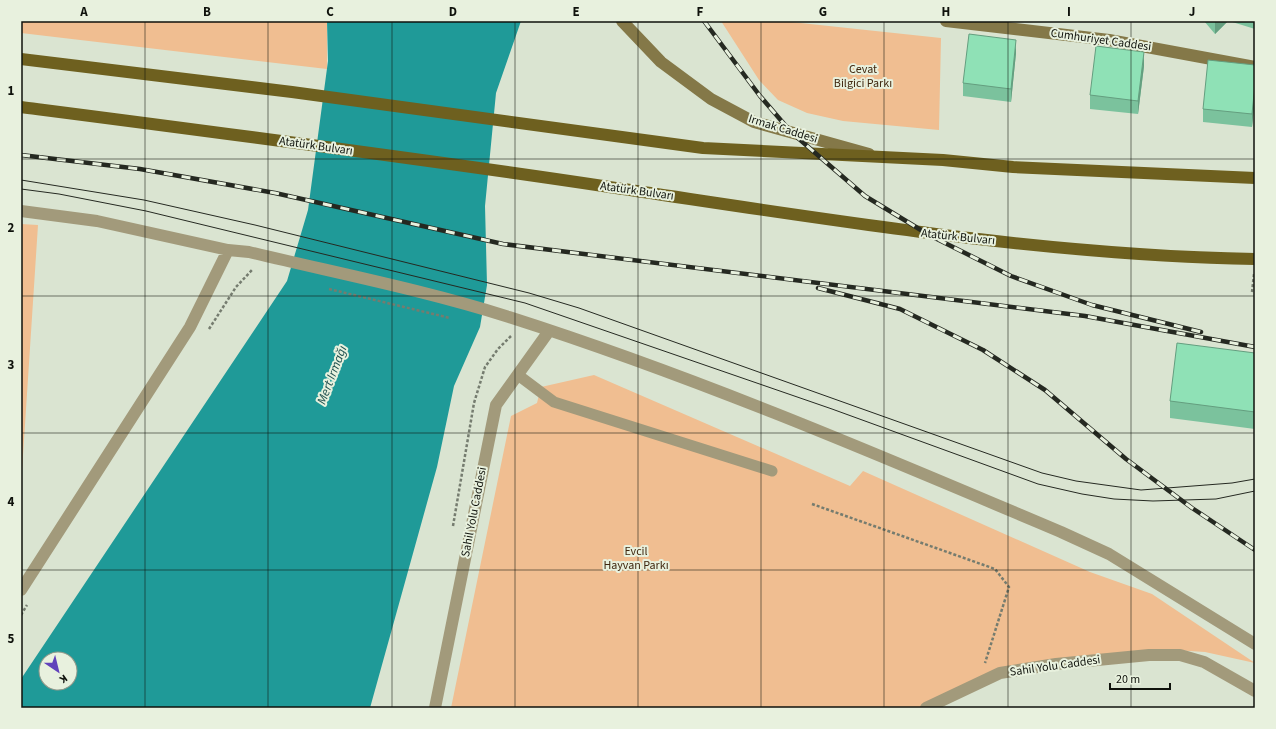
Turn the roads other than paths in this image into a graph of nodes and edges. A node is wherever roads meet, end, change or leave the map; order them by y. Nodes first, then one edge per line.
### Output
1 (622, 21) edge
2 (946, 21) edge
3 (21, 59) edge
4 (1255, 67) edge
5 (21, 107) edge
6 (880, 157) junction
7 (1255, 178) edge
8 (21, 211) edge
9 (228, 250) junction
10 (1255, 259) edge
11 (549, 331) junction
12 (518, 375) junction
13 (772, 471) dead end
14 (21, 590) edge
15 (1255, 644) edge
16 (1255, 691) edge
17 (435, 708) edge
18 (926, 708) edge

1 - 6 main road, Irmak Caddesi
2 - 4 main road, Cumhuriyet Caddesi
3 - 6 main road
5 - 10 main road, Atatürk Bulvarı
6 - 7 main road
8 - 9 street
9 - 11 street
9 - 14 street
11 - 12 street, Sahil Yolu Caddesi
11 - 15 street
12 - 13 lane
12 - 17 street, Sahil Yolu Caddesi
16 - 18 street, Sahil Yolu Caddesi

